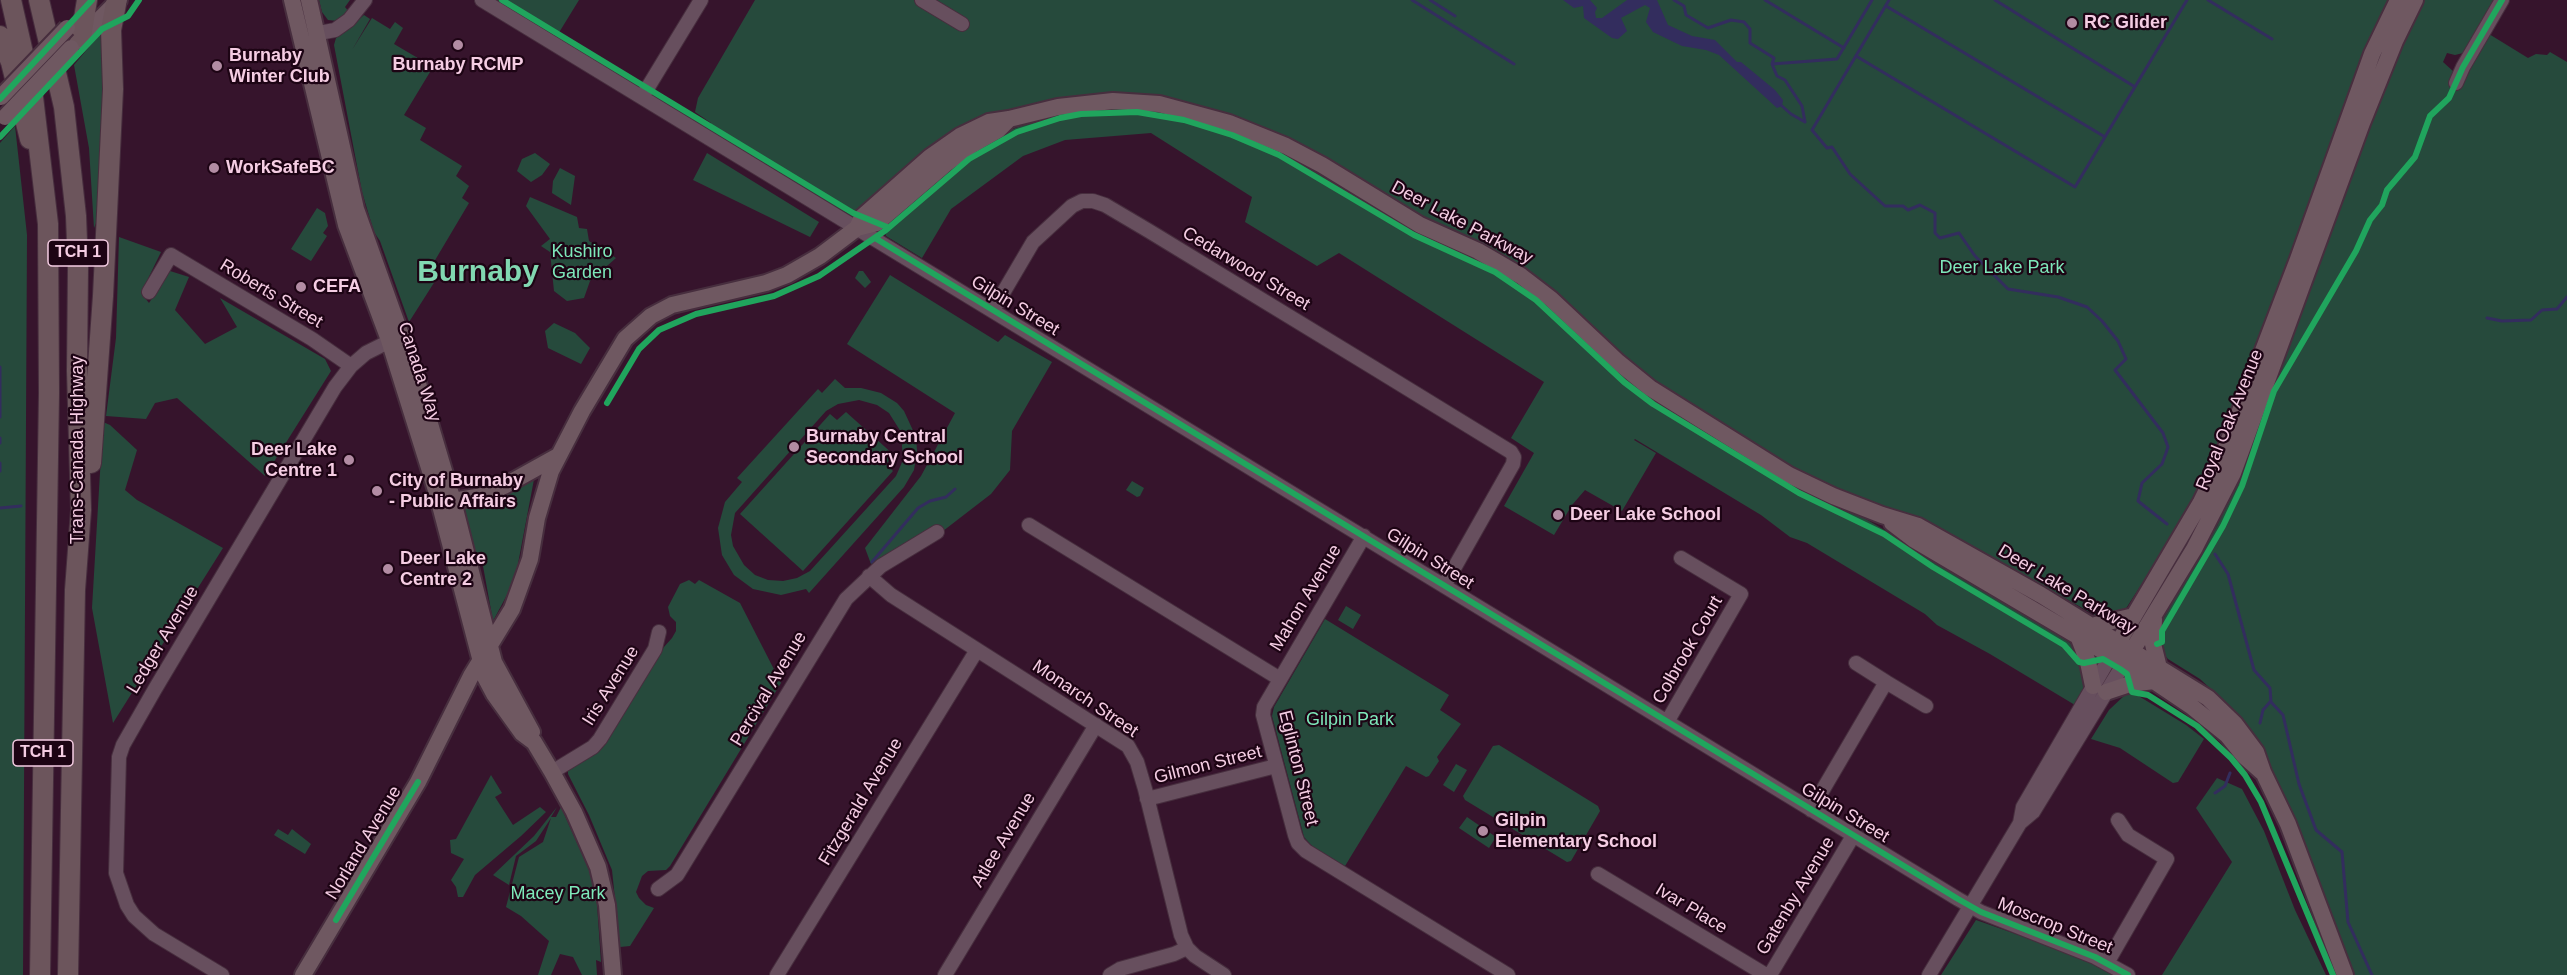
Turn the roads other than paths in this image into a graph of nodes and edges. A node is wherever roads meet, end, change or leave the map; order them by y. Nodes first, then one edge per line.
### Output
1 (11, 0) edge
2 (39, 0) edge
3 (292, 0) edge
4 (309, 0) edge
5 (365, 0) edge
6 (482, 0) edge
7 (701, 0) edge
8 (922, 0) edge
9 (2398, 0) edge
10 (2415, 0) edge
11 (2502, 0) edge
12 (89, 2) edge
13 (117, 2) edge
14 (962, 24) dead end
15 (318, 33) junction
16 (0, 36) edge
17 (73, 38) junction
18 (2456, 83) dead end
19 (642, 97) junction
20 (1, 98) edge
21 (3, 120) edge
22 (2356, 120) junction
23 (46, 188) junction
24 (857, 228) junction
25 (2304, 261) junction
26 (149, 292) dead end
27 (993, 310) junction
28 (396, 337) junction
29 (351, 366) junction
30 (558, 456) junction
31 (453, 501) junction
32 (81, 510) junction
33 (1029, 525) dead end
34 (937, 532) dead end
35 (1364, 536) junction
36 (1681, 558) dead end
37 (870, 576) junction
38 (1444, 586) junction
39 (2134, 616) junction
40 (2154, 616) junction
41 (2085, 631) junction
42 (659, 632) dead end
43 (489, 646) junction
44 (977, 650) junction
45 (2121, 653) junction
46 (480, 661) junction
47 (1856, 663) dead end
48 (2157, 675) junction
49 (1280, 679) junction
50 (1886, 682) junction
51 (2100, 689) junction
52 (463, 693) junction
53 (494, 694) junction
54 (1926, 706) dead end
55 (1667, 722) junction
56 (1096, 725) junction
57 (534, 742) junction
58 (1276, 766) junction
59 (552, 772) junction
60 (1147, 799) junction
61 (1811, 810) junction
62 (2118, 820) dead end
63 (1853, 836) junction
64 (1598, 874) dead end
65 (658, 889) dead end
66 (1970, 906) junction
67 (1187, 948) junction
68 (2107, 963) junction
69 (40, 975) edge
70 (68, 975) edge
71 (222, 975) edge
72 (303, 975) edge
73 (613, 975) edge
74 (777, 975) edge
75 (945, 975) edge
76 (1110, 975) edge
77 (1224, 975) edge
78 (1508, 975) edge
79 (1768, 975) edge
80 (1929, 975) edge
81 (2128, 975) edge
82 (2345, 975) edge

1 - 23 highway, Trans-Canada Highway / TCH 1
2 - 32 highway, Trans-Canada Highway / TCH 1
3 - 28 main road, Canada Way
4 - 15 main road, Canada Way
5 - 15 street
6 - 19 street, Gilpin Street
7 - 19 street
8 - 14 street
9 - 22 main road, Royal Oak Avenue
10 - 22 main road, Royal Oak Avenue
11 - 18 street
12 - 17 highway
13 - 17 main road
13 - 32 highway
15 - 28 main road, Canada Way
16 - 23 highway
17 - 20 main road, bridge
17 - 21 main road, bridge
19 - 24 street, Gilpin Street
22 - 25 main road, Royal Oak Avenue
23 - 69 highway, Trans-Canada Highway / TCH 1
24 - 27 street, Gilpin Street
24 - 30 main road, Deer Lake Parkway
24 - 41 main road, Deer Lake Parkway
25 - 39 main road, Royal Oak Avenue
25 - 40 main road, Royal Oak Avenue
26 - 29 street, Roberts Street
27 - 35 street, Gilpin Street
27 - 38 street, Cedarwood Street
28 - 29 street, Ledger Avenue
28 - 31 main road, Canada Way
28 - 46 main road, Canada Way
29 - 71 street, Ledger Avenue
30 - 31 main road
30 - 43 main road, Deer Lake Parkway
31 - 43 main road, Canada Way
32 - 70 highway, Trans-Canada Highway / TCH 1
33 - 49 street
34 - 37 street, Percival Avenue
35 - 38 street, Gilpin Street
35 - 49 street, Mahon Avenue
36 - 55 street, Colbrook Court
37 - 44 street, Monarch Street
37 - 65 street, Percival Avenue
38 - 55 street, Gilpin Street
39 - 41 main road
39 - 45 main road, Royal Oak Avenue
40 - 45 main road, Royal Oak Avenue
40 - 48 main road
41 - 45 main road, Deer Lake Parkway
41 - 51 main road
42 - 59 street, Iris Avenue
43 - 46 main road, Deer Lake Parkway
43 - 57 main road, Canada Way
44 - 56 street, Monarch Street
44 - 74 street, Fitzgerald Avenue
45 - 48 main road, Deer Lake Parkway
45 - 51 street, Royal Oak Avenue
46 - 52 main road, Norland Avenue
46 - 53 main road, Canada Way
47 - 50 street
48 - 51 main road
48 - 82 main road, Deer Lake Parkway
49 - 58 street, Eglinton Street
50 - 54 street
50 - 61 street
51 - 66 street, Royal Oak Avenue
52 - 53 main road
52 - 72 main road, Norland Avenue
53 - 57 main road, Canada Way
55 - 61 street, Gilpin Street
56 - 60 street, Monarch Street
56 - 75 street, Atlee Avenue
57 - 59 main road, Canada Way
58 - 60 street, Gilmon Street
58 - 78 street, Eglinton Street
59 - 73 main road, Canada Way
60 - 67 street, Monarch Street
61 - 63 street, Gilpin Street
62 - 68 street
63 - 66 street, Gilpin Street
63 - 79 street, Gatenby Avenue
64 - 79 street, Ivar Place
66 - 68 street, Moscrop Street
66 - 80 street, Royal Oak Avenue
67 - 76 street
67 - 77 street
68 - 81 street, Moscrop Street

